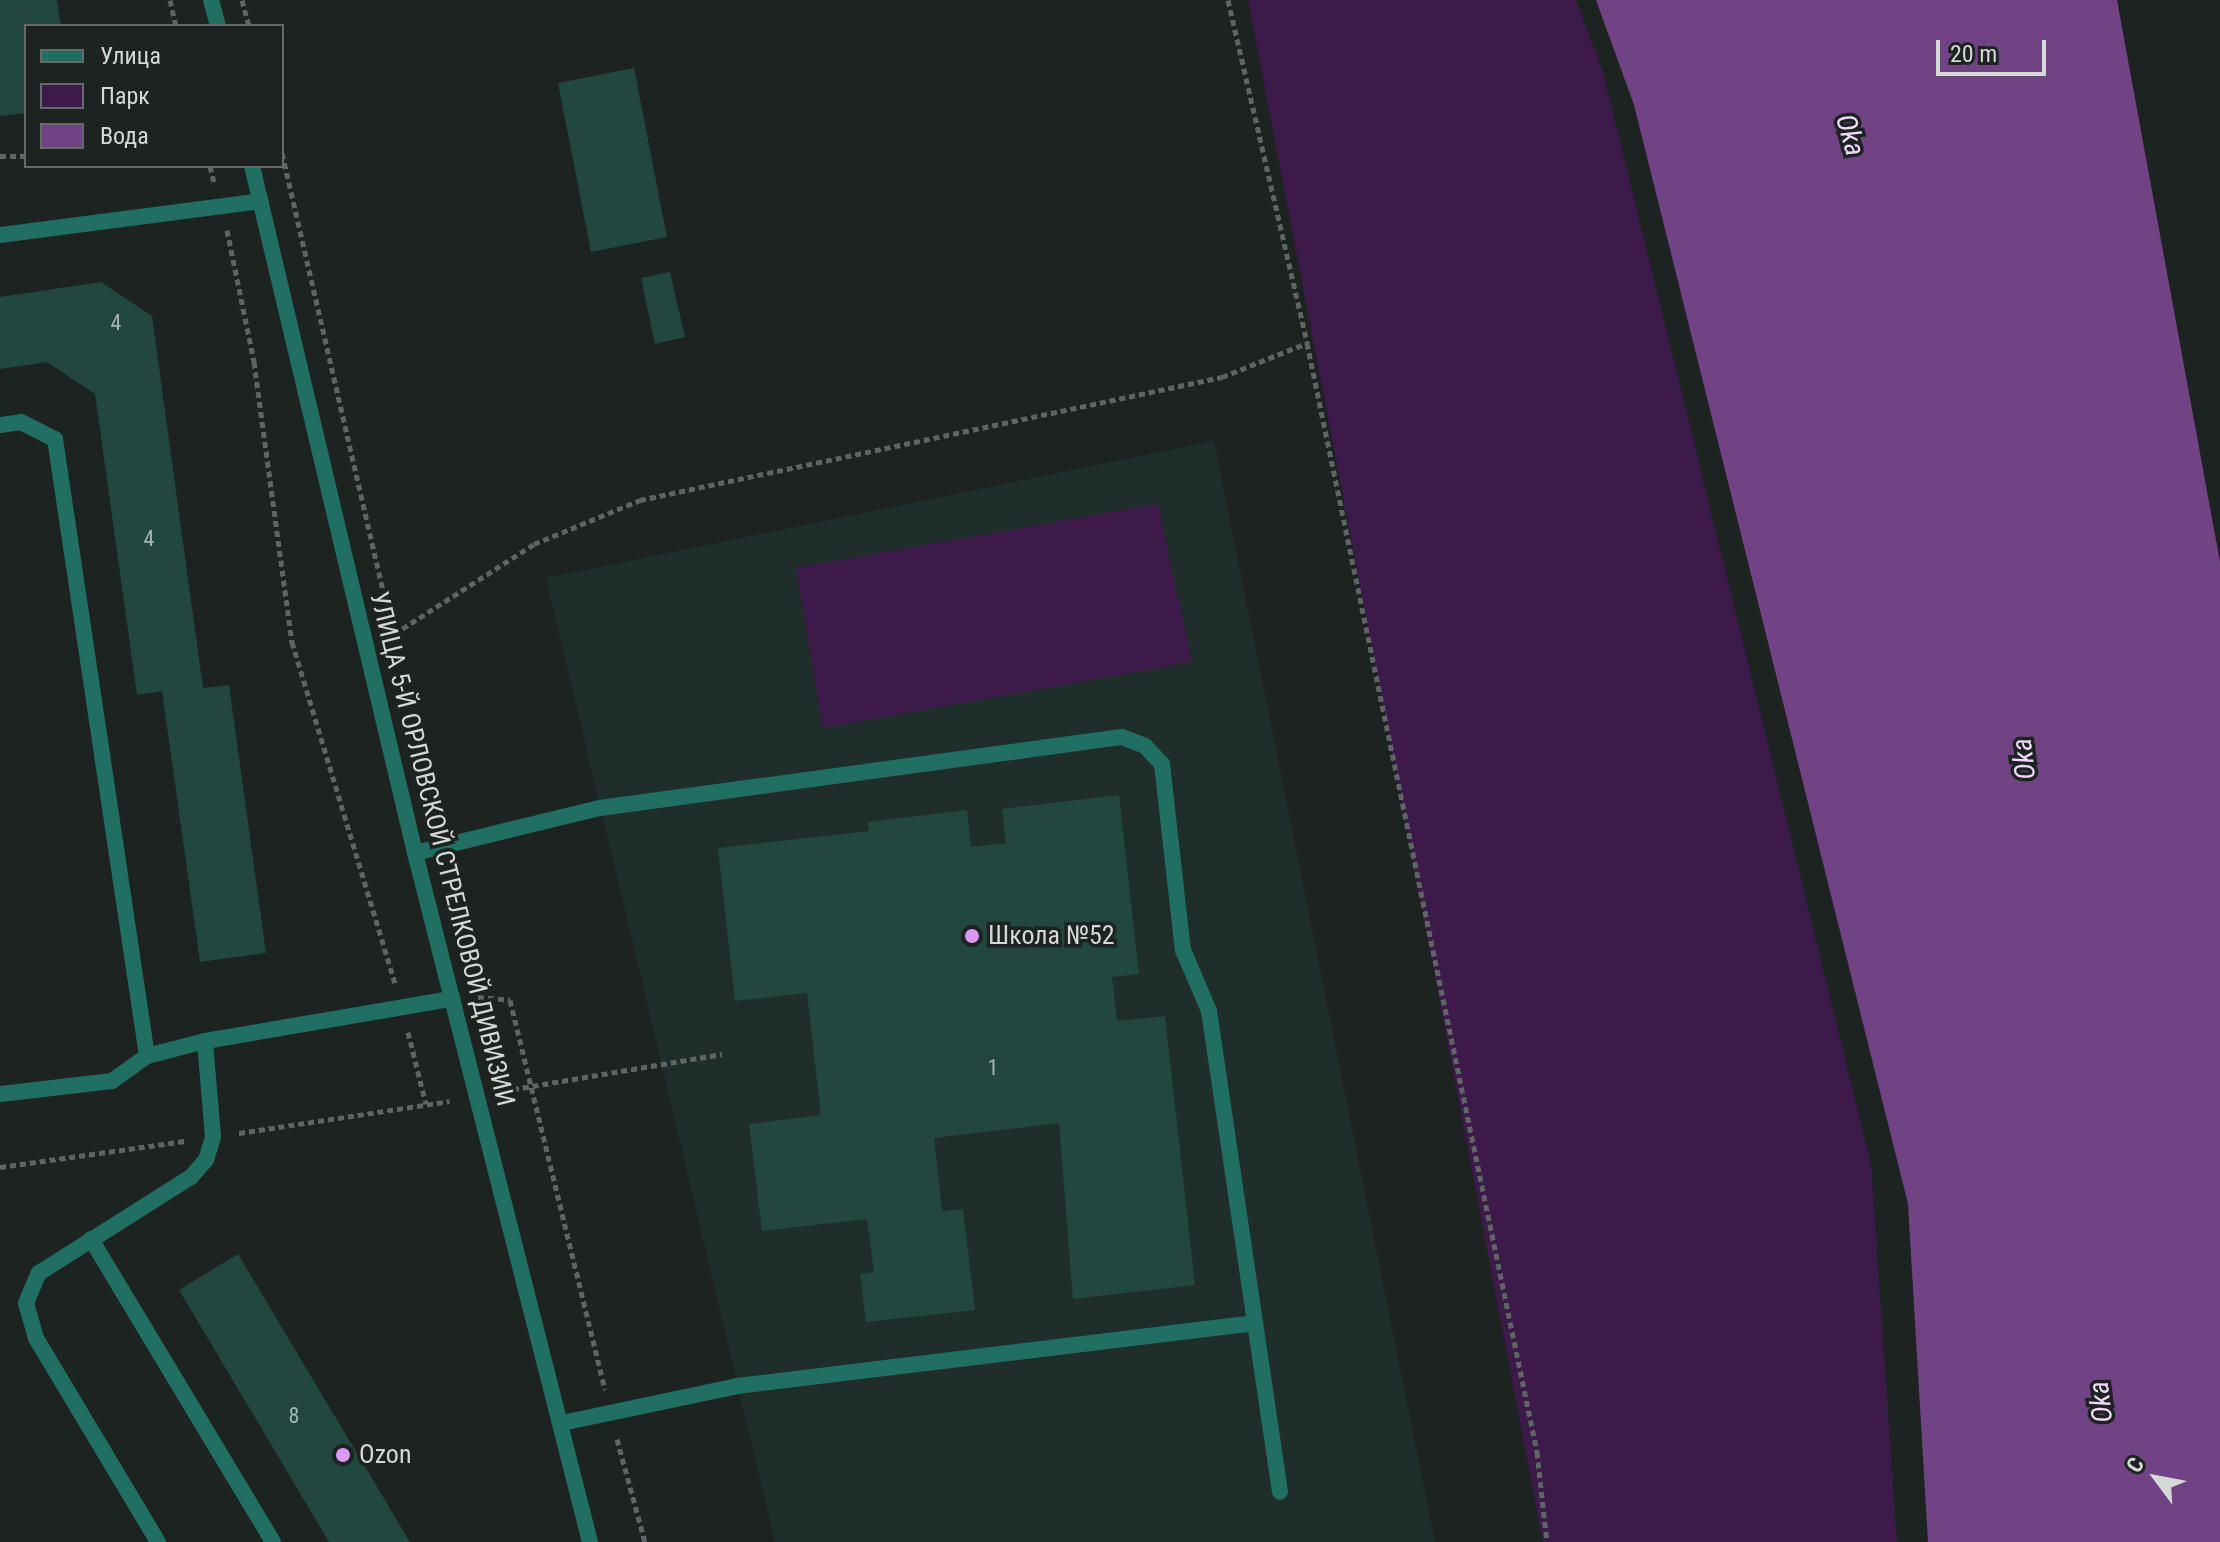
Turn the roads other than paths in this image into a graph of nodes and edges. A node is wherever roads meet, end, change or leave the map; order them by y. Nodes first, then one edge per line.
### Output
1 (211, 0) edge
2 (217, 24) edge
3 (253, 168) edge
4 (261, 201) junction
5 (0, 235) edge
6 (0, 425) edge
7 (415, 853) junction
8 (452, 999) junction
9 (205, 1041) junction
10 (147, 1056) junction
11 (0, 1094) edge
12 (91, 1239) junction
13 (1255, 1323) junction
14 (562, 1423) junction
15 (1280, 1492) dead end
16 (158, 1542) edge
17 (273, 1542) edge
18 (590, 1542) edge

1 - 2 street
3 - 4 street, УЛИЦА 5-Й ОРЛОВСКОЙ СТРЕЛКОВОЙ ДИВИЗИИ
4 - 5 street
4 - 7 street, УЛИЦА 5-Й ОРЛОВСКОЙ СТРЕЛКОВОЙ ДИВИЗИИ
6 - 10 street
7 - 8 street, УЛИЦА 5-Й ОРЛОВСКОЙ СТРЕЛКОВОЙ ДИВИЗИИ
7 - 13 street
8 - 9 street
8 - 14 street, УЛИЦА 5-Й ОРЛОВСКОЙ СТРЕЛКОВОЙ ДИВИЗИИ
9 - 10 street
9 - 12 street
10 - 11 street
12 - 16 street
12 - 17 street
13 - 14 street
13 - 15 street
14 - 18 street, УЛИЦА 5-Й ОРЛОВСКОЙ СТРЕЛКОВОЙ ДИВИЗИИ

